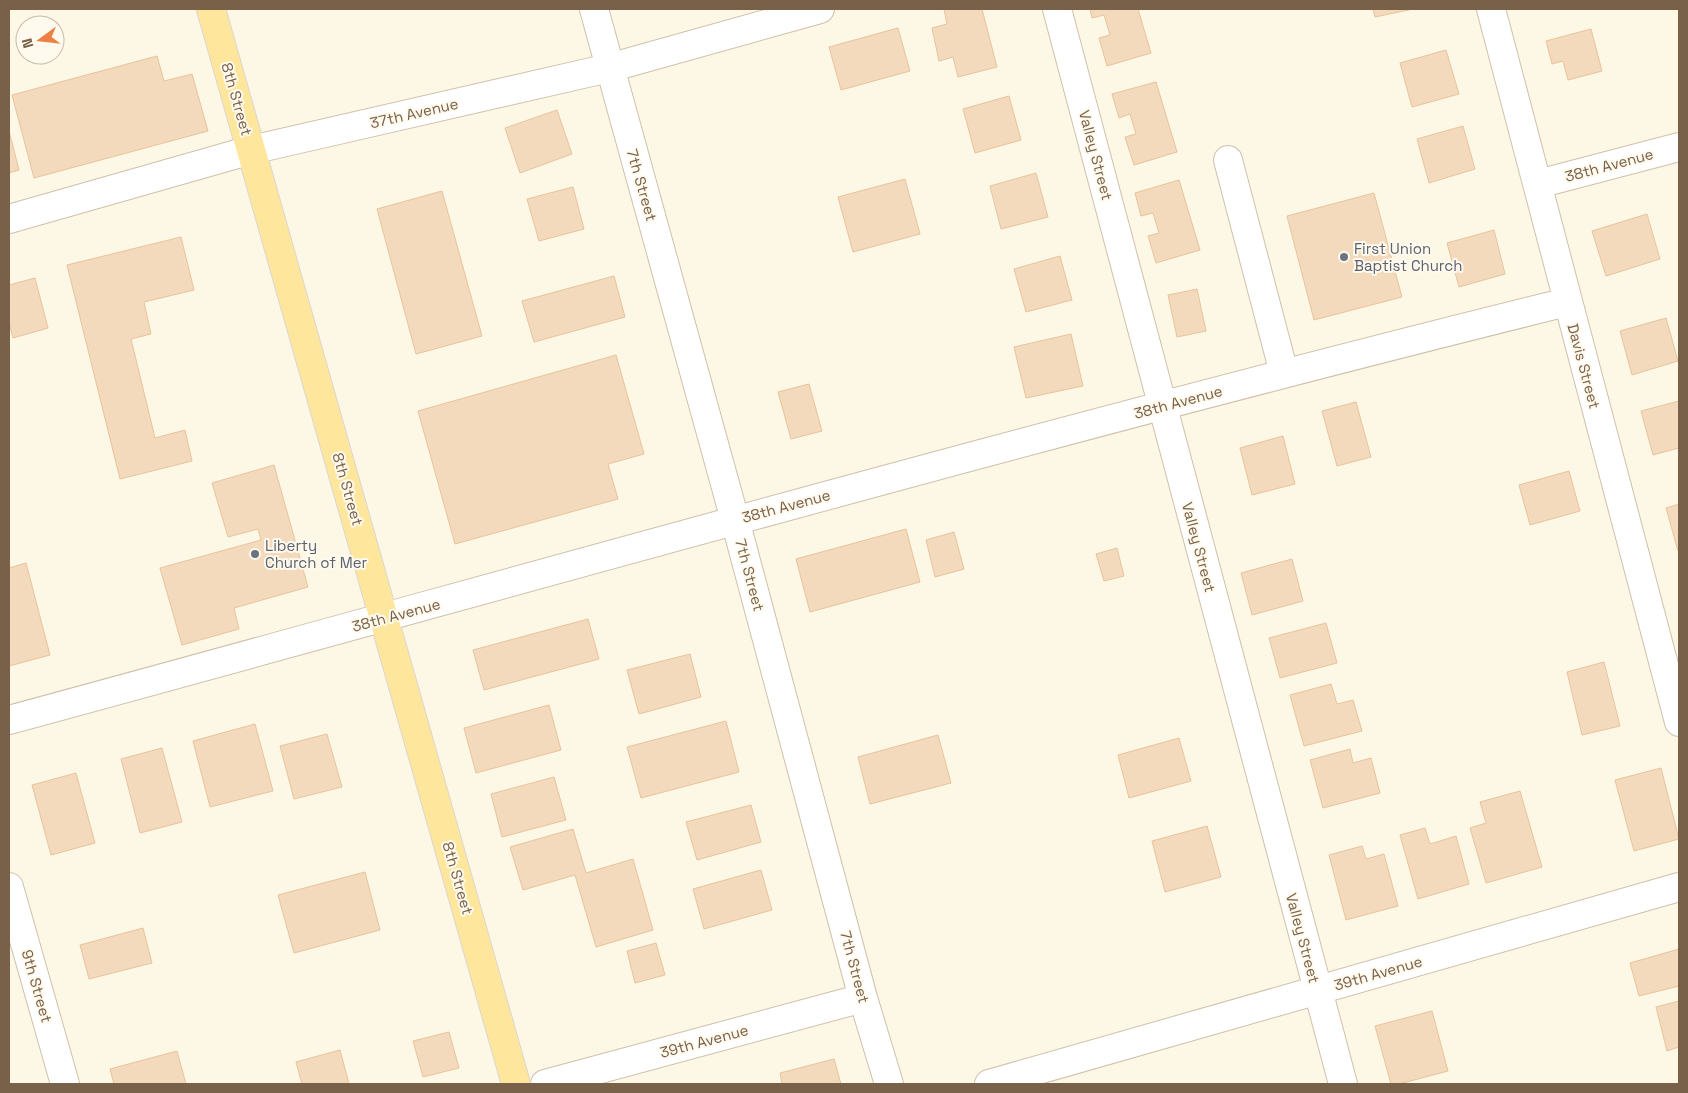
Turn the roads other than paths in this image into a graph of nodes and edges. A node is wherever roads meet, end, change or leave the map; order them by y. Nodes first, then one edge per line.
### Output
1 (211, 9) edge
2 (594, 9) edge
3 (820, 9) edge
4 (1057, 9) edge
5 (1491, 9) edge
6 (609, 68) junction
7 (1679, 147) edge
8 (251, 150) junction
9 (1228, 160) dead end
10 (1538, 184) junction
11 (9, 218) edge
12 (1567, 302) junction
13 (1284, 373) junction
14 (1162, 406) junction
15 (735, 520) junction
16 (385, 618) junction
17 (1679, 717) edge
18 (9, 720) edge
19 (9, 887) edge
20 (1679, 887) edge
21 (1317, 991) junction
22 (863, 998) junction
23 (65, 1084) edge
24 (516, 1084) edge
25 (545, 1084) edge
26 (889, 1084) edge
27 (989, 1084) edge
28 (1343, 1084) edge

1 - 8 main road, 8th Street
2 - 6 street, 7th Street
3 - 6 street, 37th Avenue
4 - 14 street, Valley Street
5 - 10 street, Davis Street
6 - 8 street, 37th Avenue
6 - 15 street, 7th Street
7 - 10 street, 38th Avenue
8 - 11 street, 37th Avenue
8 - 16 main road, 8th Street
9 - 13 street
10 - 12 street, Davis Street
12 - 13 street, 38th Avenue
12 - 17 street, Davis Street
13 - 14 street, 38th Avenue
14 - 15 street, 38th Avenue
14 - 21 street, Valley Street
15 - 16 street, 38th Avenue
15 - 22 street, 7th Street
16 - 18 street, 38th Avenue
16 - 24 main road, 8th Street
19 - 23 street, 9th Street
20 - 21 street, 39th Avenue
21 - 27 street, 39th Avenue
21 - 28 street, Valley Street
22 - 25 street, 39th Avenue
22 - 26 street, 7th Street

